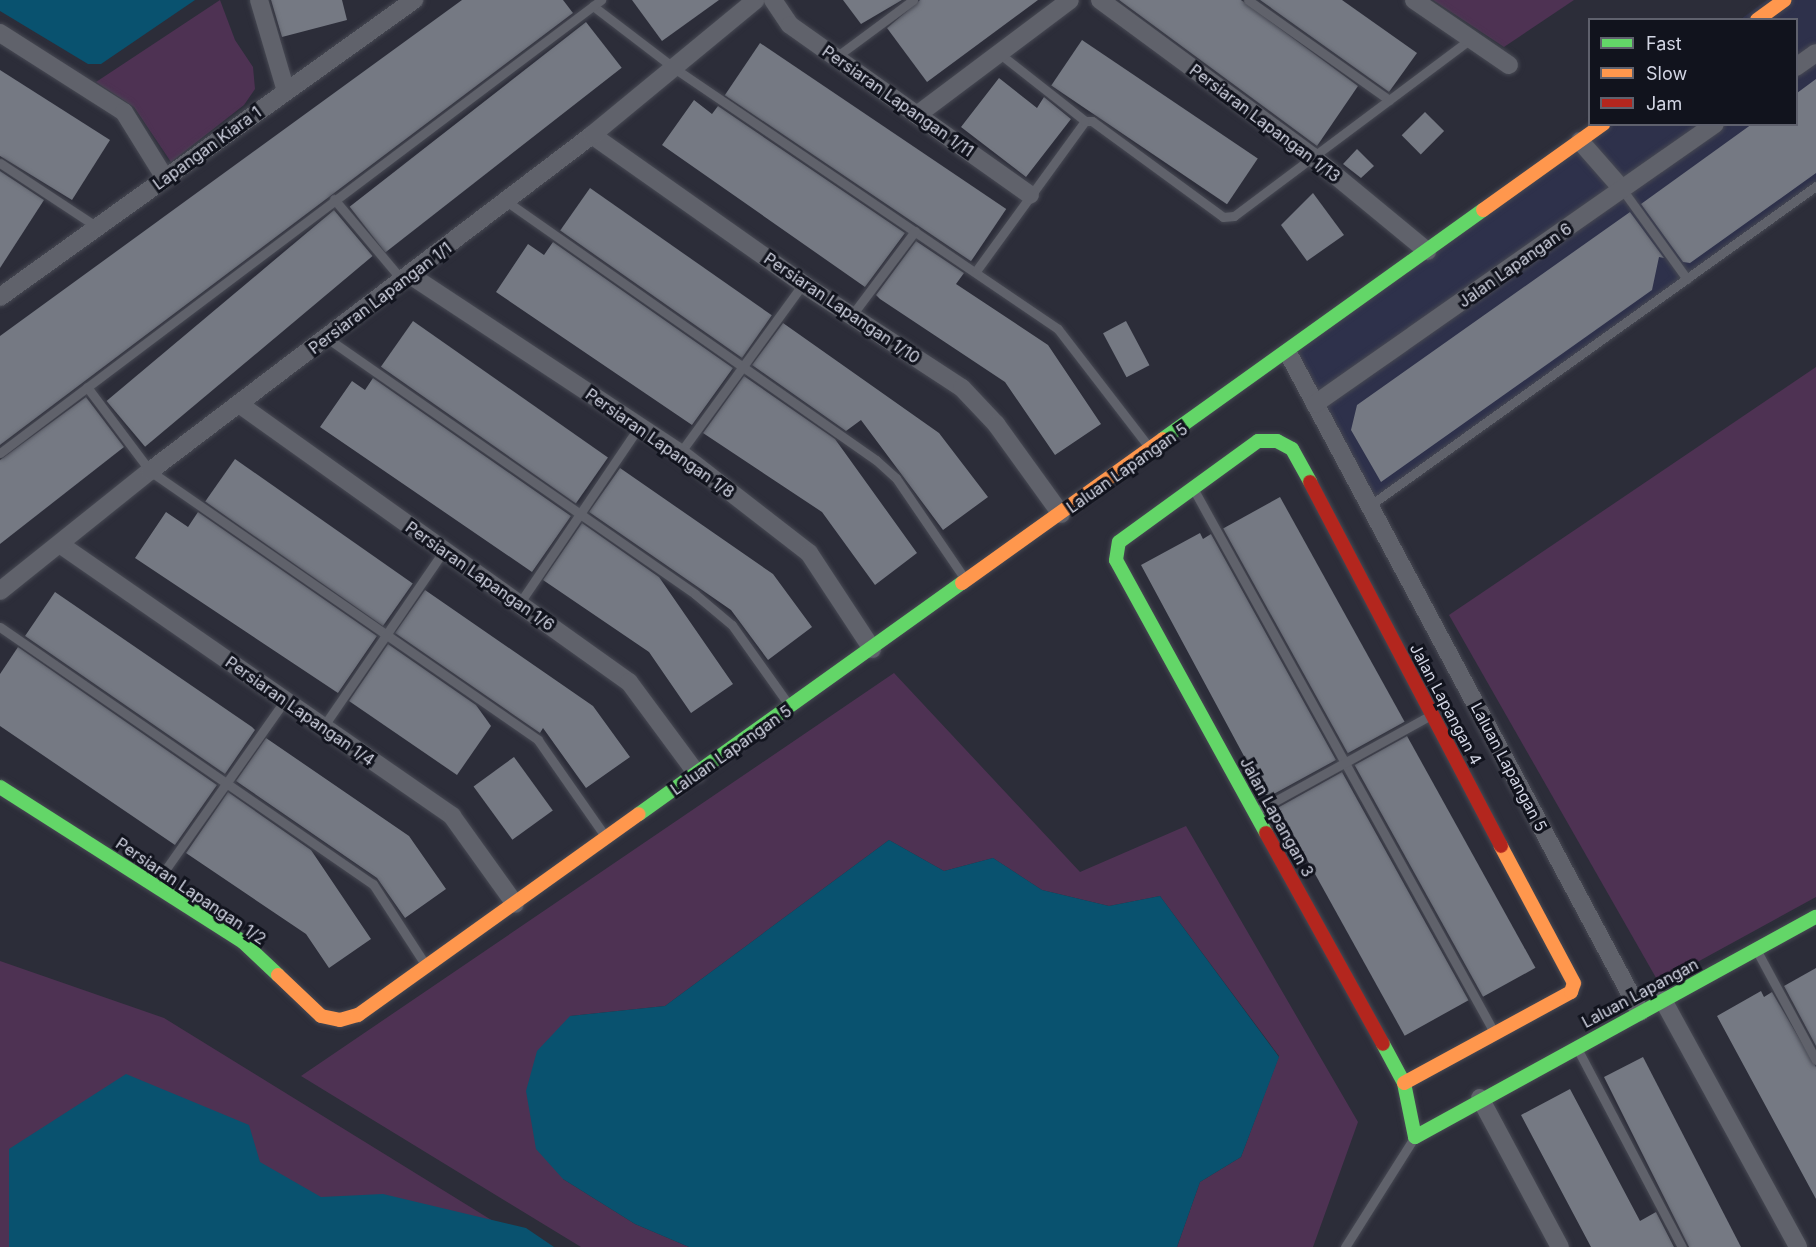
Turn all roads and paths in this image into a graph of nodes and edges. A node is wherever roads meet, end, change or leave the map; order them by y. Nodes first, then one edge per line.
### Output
1 (259, 0) edge
2 (414, 0) edge
3 (756, 0) edge
4 (773, 0) edge
5 (913, 0) edge
6 (1070, 0) edge
7 (1100, 0) edge
8 (1248, 0) edge
9 (1414, 0) edge
10 (1785, 0) edge
11 (597, 3) edge
12 (1760, 18) edge
13 (0, 33) edge
14 (1471, 39) junction
15 (1816, 53) edge
16 (1000, 54) junction
17 (836, 57) junction
18 (1509, 65) dead end
19 (1798, 66) edge
20 (674, 68) junction
21 (286, 91) junction
22 (1389, 100) junction
23 (917, 115) junction
24 (1085, 122) junction
25 (1600, 126) edge
26 (1712, 126) edge
27 (592, 135) junction
28 (1580, 141) junction
29 (1313, 157) junction
30 (0, 163) edge
31 (165, 178) junction
32 (1816, 186) edge
33 (1622, 189) junction
34 (1030, 195) junction
35 (334, 199) junction
36 (506, 201) junction
37 (97, 227) junction
38 (915, 231) junction
39 (1427, 251) junction
40 (976, 271) junction
41 (406, 277) junction
42 (1687, 279) junction
43 (803, 284) junction
44 (1, 294) edge
45 (852, 315) junction
46 (327, 338) junction
47 (1288, 353) junction
48 (743, 367) junction
49 (87, 387) junction
50 (239, 404) junction
51 (1315, 404) junction
52 (639, 427) junction
53 (1151, 450) junction
54 (0, 453) edge
55 (680, 453) junction
56 (150, 471) junction
57 (1193, 488) junction
58 (1369, 506) junction
59 (580, 514) junction
60 (1061, 514) junction
61 (61, 544) junction
62 (444, 550) junction
63 (967, 582) junction
64 (0, 591) edge
65 (519, 604) junction
66 (0, 627) edge
67 (386, 635) junction
68 (872, 649) junction
69 (285, 700) junction
70 (790, 707) junction
71 (1433, 714) junction
72 (323, 727) junction
73 (1345, 762) junction
74 (697, 774) junction
75 (225, 780) junction
76 (0, 787) edge
77 (1255, 812) junction
78 (607, 838) junction
79 (154, 885) junction
80 (515, 904) junction
81 (1816, 917) edge
82 (1756, 949) junction
83 (426, 966) junction
84 (1663, 1000) junction
85 (1640, 1012) junction
86 (358, 1015) joint
87 (1495, 1032) junction
88 (1576, 1047) junction
89 (1816, 1059) edge
90 (1404, 1083) junction
91 (1480, 1098) junction
92 (1414, 1137) junction
93 (1345, 1247) edge
94 (1560, 1247) edge
95 (1682, 1247) edge
96 (1798, 1247) edge

1 - 21 street
2 - 21 street, Lapangan Kiara 1
3 - 20 street, Persiaran Lapangan 1/1
4 - 17 street, Persiaran Lapangan 1/11
5 - 17 lane
6 - 16 street
7 - 29 street, Persiaran Lapangan 1/13
8 - 22 lane
9 - 14 street
10 - 12 street
11 - 20 lane
11 - 35 lane
13 - 31 street
14 - 18 street
14 - 22 lane
15 - 19 street
16 - 23 street
16 - 24 lane
17 - 23 street, Persiaran Lapangan 1/11
20 - 27 street, Persiaran Lapangan 1/1
20 - 38 lane
21 - 31 street, Lapangan Kiara 1
22 - 29 lane
23 - 34 street, Persiaran Lapangan 1/11
24 - 29 lane
24 - 34 lane
25 - 28 street
26 - 33 street, Jalan Lapangan 6
27 - 36 street, Persiaran Lapangan 1/1
27 - 43 street, Persiaran Lapangan 1/10
28 - 33 street
28 - 39 street
29 - 39 street, Persiaran Lapangan 1/13
30 - 37 lane
31 - 37 street, Lapangan Kiara 1
32 - 42 lane
33 - 42 lane
33 - 51 street, Jalan Lapangan 6
34 - 40 lane
35 - 41 lane
35 - 49 lane
36 - 41 street, Persiaran Lapangan 1/1
36 - 48 lane
37 - 44 street, Lapangan Kiara 1
38 - 40 lane
38 - 45 lane
39 - 47 street
40 - 53 lane
41 - 46 street, Persiaran Lapangan 1/1
41 - 52 street, Persiaran Lapangan 1/8
42 - 58 lane
43 - 45 street, Persiaran Lapangan 1/10
43 - 48 lane
45 - 60 street, Persiaran Lapangan 1/10
46 - 50 street, Persiaran Lapangan 1/1
46 - 59 lane
47 - 51 street, Laluan Lapangan 5
47 - 53 street, Laluan Lapangan 5
48 - 55 lane
48 - 63 lane
49 - 54 lane
49 - 56 lane
50 - 56 street, Persiaran Lapangan 1/1
50 - 62 street, Persiaran Lapangan 1/6
51 - 58 street, Laluan Lapangan 5
52 - 55 street, Persiaran Lapangan 1/8
52 - 59 lane
53 - 60 street, Laluan Lapangan 5
55 - 68 street, Persiaran Lapangan 1/8
56 - 61 street, Persiaran Lapangan 1/1
56 - 67 lane
57 - 71 street, Jalan Lapangan 4
57 - 73 lane
57 - 77 street, Jalan Lapangan 3
58 - 85 street, Laluan Lapangan 5
59 - 65 lane
59 - 70 lane
60 - 63 street, Laluan Lapangan 5
61 - 64 street, Persiaran Lapangan 1/1
61 - 69 street, Persiaran Lapangan 1/4
62 - 65 street, Persiaran Lapangan 1/6
62 - 67 lane
63 - 68 street, Laluan Lapangan 5
65 - 74 street, Persiaran Lapangan 1/6
66 - 75 lane
67 - 72 lane
67 - 78 lane
68 - 70 street, Laluan Lapangan 5
69 - 72 street, Persiaran Lapangan 1/4
69 - 75 lane
70 - 74 street, Laluan Lapangan 5
71 - 73 lane
71 - 87 street, Jalan Lapangan 4
72 - 80 street, Persiaran Lapangan 1/4
73 - 77 lane
73 - 87 lane
74 - 78 street, Laluan Lapangan 5
75 - 79 lane
75 - 83 lane
76 - 79 street, Persiaran Lapangan 1/2
77 - 90 street, Jalan Lapangan 3
78 - 80 street, Laluan Lapangan 5
79 - 86 street, Persiaran Lapangan 1/2
80 - 83 street, Laluan Lapangan 5
81 - 82 street, Laluan Lapangan
82 - 84 street, Laluan Lapangan
82 - 89 lane
83 - 86 street, Laluan Lapangan 5
84 - 85 street, Laluan Lapangan
84 - 96 street
85 - 88 street, Laluan Lapangan
87 - 90 street
88 - 91 street, Laluan Lapangan
88 - 95 lane
90 - 92 street, Jalan Lapangan 3
91 - 92 street, Laluan Lapangan
91 - 94 street
92 - 93 lane

